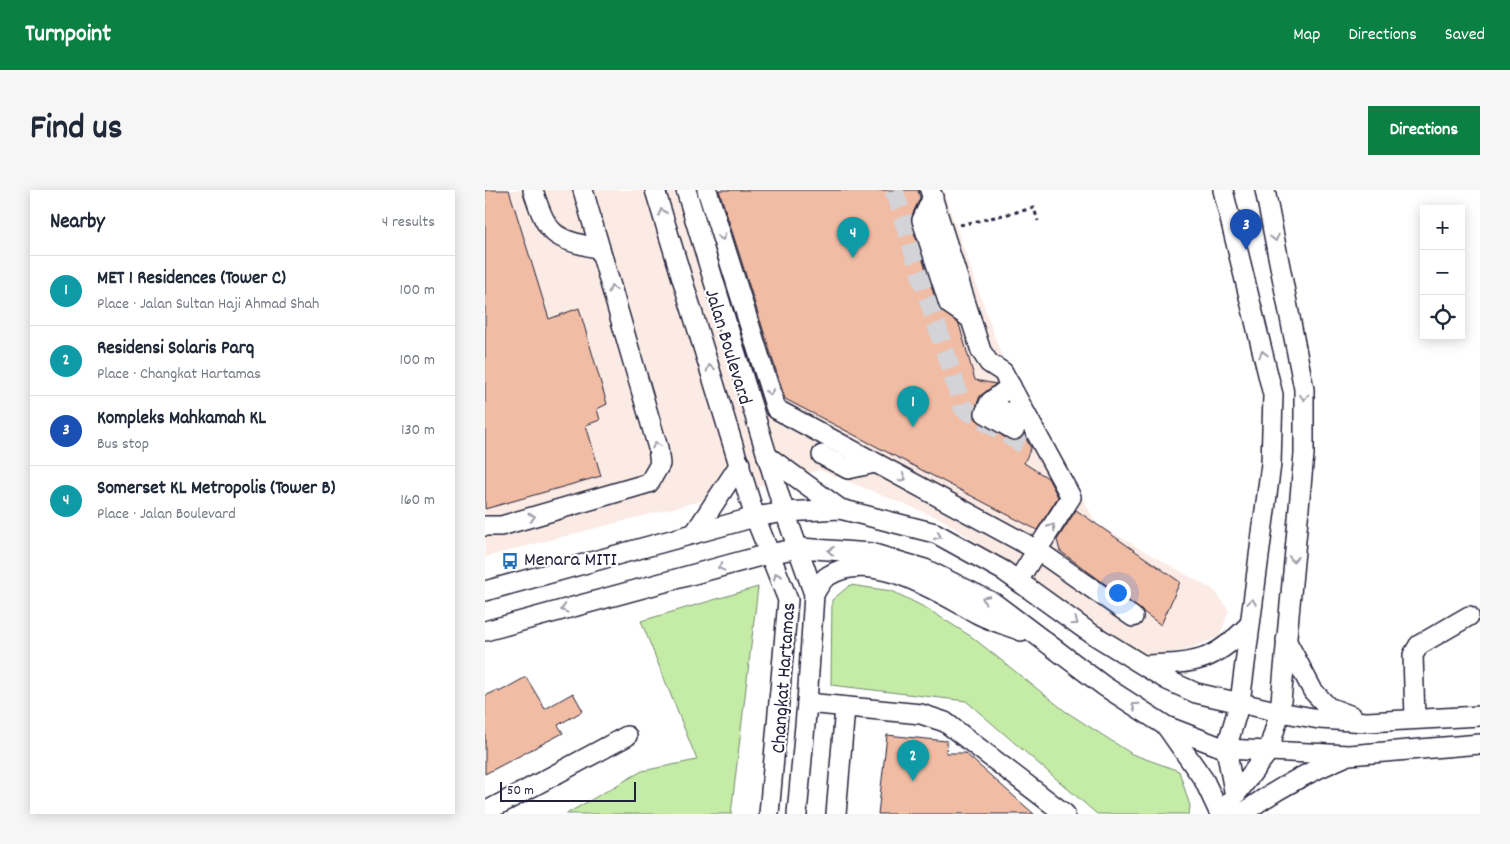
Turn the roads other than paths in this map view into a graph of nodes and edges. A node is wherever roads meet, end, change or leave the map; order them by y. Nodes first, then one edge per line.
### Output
1 (533, 190) edge
2 (583, 190) edge
3 (655, 190) edge
4 (686, 190) edge
5 (707, 190) edge
6 (1223, 190) edge
7 (1265, 190) edge
8 (931, 193) edge
9 (601, 249) junction
10 (971, 319) junction
11 (1011, 386) junction
12 (989, 402) dead end
13 (1031, 448) tunnel mouth
14 (822, 455) dead end
15 (767, 456) junction
16 (879, 460) junction
17 (740, 464) junction
18 (1058, 472) junction
19 (841, 509) junction
20 (785, 512) junction
21 (755, 517) junction
22 (485, 526) edge
23 (694, 534) junction
24 (800, 548) junction
25 (1037, 550) junction
26 (768, 554) junction
27 (1017, 581) junction
28 (485, 591) edge
29 (814, 594) junction
30 (1469, 616) dead end
31 (1133, 618) dead end
32 (1248, 626) junction
33 (485, 630) edge
34 (1039, 637) junction
35 (1285, 639) junction
36 (1145, 665) junction
37 (1240, 702) junction
38 (807, 703) junction
39 (845, 708) junction
40 (1280, 712) junction
41 (1480, 716) edge
42 (1415, 718) junction
43 (1367, 722) junction
44 (1166, 726) junction
45 (627, 736) dead end
46 (1480, 744) edge
47 (1226, 749) junction
48 (1268, 752) junction
49 (1349, 755) junction
50 (1238, 805) edge
51 (485, 812) edge
52 (769, 814) edge
53 (797, 814) edge
54 (837, 814) edge
55 (1065, 814) edge
56 (1221, 814) edge

1 - 9 street
2 - 9 street
17 -> 3 street, Jalan Boulevard
4 - 15 street, Jalan Boulevard
5 -> 16 street
32 -> 6 street
7 -> 35 street
8 - 10 street
8 - 10 street
22 -> 9 street
10 - 11 street
11 - 12 street
11 - 18 street
13 - 18 street
14 - 16 street
15 - 19 street
15 - 20 street, Jalan Boulevard
16 -> 25 street
17 - 21 street, Jalan Boulevard
17 - 23 street
25 -> 18 street
19 - 20 street
19 -> 27 street
20 - 21 street
20 - 24 street, Changkat Hartamas
21 - 23 street
21 - 26 street, Changkat Hartamas
23 - 28 street
24 - 26 street
24 - 29 street, Changkat Hartamas
34 -> 24 street
25 - 27 street
25 - 31 street
26 -> 33 street
52 -> 26 street, Changkat Hartamas
27 -> 36 street
29 - 34 street
29 - 38 street, Changkat Hartamas
30 - 42 street
32 - 36 street
32 - 37 street
44 -> 34 street
35 - 40 street
35 - 43 street
36 - 37 street
37 - 40 street
37 - 47 street
38 - 39 street
38 - 53 street, Changkat Hartamas
39 - 54 street
39 - 55 street
40 - 43 street
40 - 48 street
41 - 42 street
42 - 43 street
44 - 47 street
44 - 56 street
45 - 51 street
46 - 49 street
47 - 48 street
47 - 50 street
48 - 49 street
48 - 50 street
49 - 50 street
50 - 56 street

